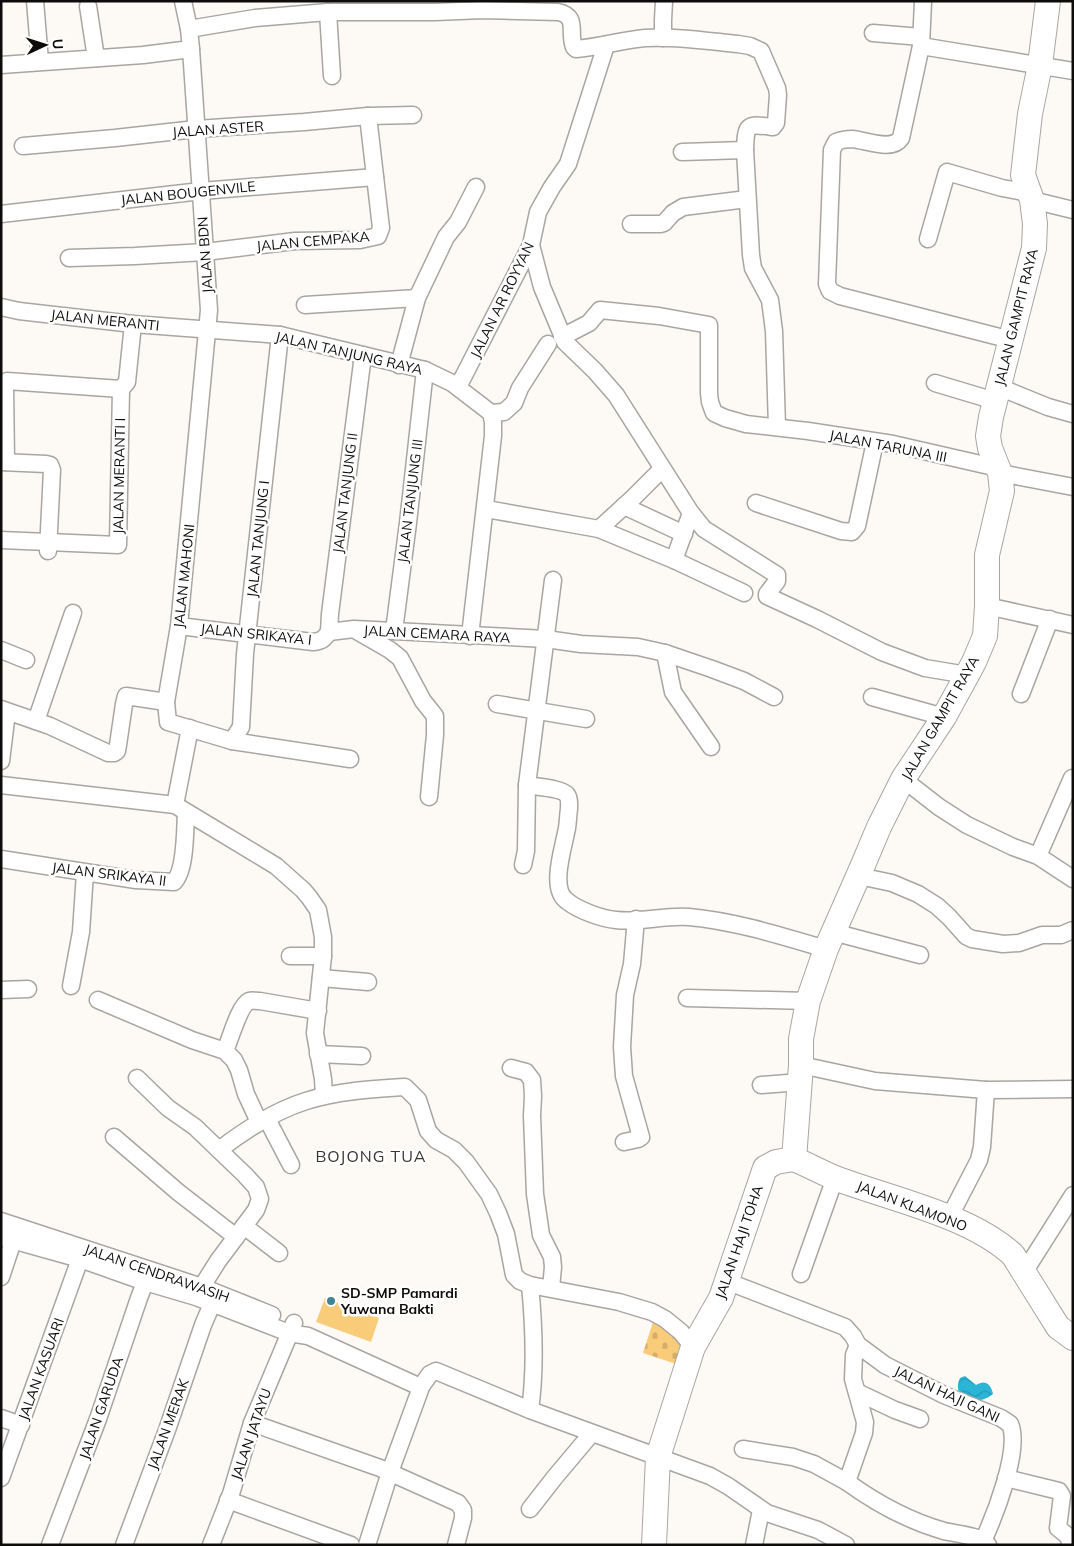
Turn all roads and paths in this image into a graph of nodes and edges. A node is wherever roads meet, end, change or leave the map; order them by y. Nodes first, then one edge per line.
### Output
1 (35, 1) edge
2 (183, 1) edge
3 (664, 1) edge
4 (923, 1) edge
5 (1048, 1) edge
6 (88, 6) dead end
7 (324, 9) edge
8 (568, 9) edge
9 (189, 29) junction
10 (873, 33) dead end
11 (663, 38) junction
12 (921, 41) junction
13 (606, 45) junction
14 (191, 49) junction
15 (96, 58) junction
16 (40, 61) junction
17 (1, 64) edge
18 (1040, 65) junction
19 (1073, 71) edge
20 (332, 76) dead end
21 (412, 115) dead end
22 (368, 116) junction
23 (196, 129) junction
24 (23, 146) dead end
25 (745, 150) junction
26 (682, 152) dead end
27 (374, 176) junction
28 (476, 188) dead end
29 (201, 190) junction
30 (1030, 196) junction
31 (747, 199) junction
32 (1073, 210) edge
33 (1, 214) edge
34 (631, 224) dead end
35 (928, 239) dead end
36 (531, 246) junction
37 (205, 252) junction
38 (69, 258) dead end
39 (417, 298) junction
40 (305, 305) dead end
41 (1, 306) edge
42 (133, 324) junction
43 (208, 329) junction
44 (280, 335) junction
45 (1011, 340) junction
46 (555, 341) junction
47 (363, 355) junction
48 (399, 365) junction
49 (425, 370) junction
50 (935, 383) dead end
51 (458, 387) junction
52 (3, 389) edge
53 (121, 389) junction
54 (997, 394) junction
55 (491, 414) junction
56 (1073, 414) edge
57 (778, 428) junction
58 (875, 442) junction
59 (4, 462) edge
60 (662, 469) junction
61 (999, 471) junction
62 (1073, 487) edge
63 (756, 503) dead end
64 (624, 506) junction
65 (486, 509) junction
66 (691, 513) junction
67 (599, 529) junction
68 (684, 534) junction
69 (1, 540) edge
70 (48, 547) junction
71 (674, 560) junction
72 (553, 580) dead end
73 (744, 593) dead end
74 (987, 606) junction
75 (73, 613) dead end
76 (1050, 619) junction
77 (1073, 625) edge
78 (179, 626) junction
79 (354, 629) junction
80 (394, 631) junction
81 (329, 632) junction
82 (248, 633) junction
83 (470, 636) junction
84 (546, 640) junction
85 (1, 650) edge
86 (664, 653) junction
87 (26, 660) dead end
88 (967, 675) junction
89 (1021, 694) dead end
90 (774, 697) dead end
91 (872, 697) dead end
92 (166, 702) junction
93 (497, 704) dead end
94 (4, 710) edge
95 (536, 711) junction
96 (944, 717) junction
97 (586, 719) dead end
98 (36, 721) junction
99 (190, 728) junction
100 (232, 740) junction
101 (711, 747) dead end
102 (350, 759) dead end
103 (1, 761) edge
104 (1072, 778) edge
105 (904, 779) junction
106 (1, 785) edge
107 (527, 786) junction
108 (429, 797) dead end
109 (181, 809) junction
110 (1038, 856) junction
111 (1, 859) edge
112 (523, 865) dead end
113 (85, 872) junction
114 (859, 876) junction
115 (1072, 877) edge
116 (636, 919) junction
117 (1073, 930) edge
118 (829, 941) junction
119 (920, 955) dead end
120 (290, 956) dead end
121 (323, 956) junction
122 (321, 978) junction
123 (368, 982) dead end
124 (71, 986) dead end
125 (28, 989) dead end
126 (1, 990) edge
127 (686, 998) dead end
128 (98, 1000) dead end
129 (808, 1001) junction
130 (318, 1011) junction
131 (225, 1051) junction
132 (318, 1054) junction
133 (362, 1056) dead end
134 (511, 1068) dead end
135 (801, 1073) junction
136 (137, 1078) dead end
137 (761, 1085) dead end
138 (1073, 1089) edge
139 (986, 1090) junction
140 (324, 1096) junction
141 (263, 1120) junction
142 (114, 1136) dead end
143 (624, 1142) dead end
144 (218, 1150) junction
145 (794, 1159) junction
146 (290, 1165) dead end
147 (835, 1178) junction
148 (1073, 1196) edge
149 (949, 1218) junction
150 (1, 1221) edge
151 (240, 1232) junction
152 (7, 1239) edge
153 (279, 1253) dead end
154 (80, 1260) junction
155 (801, 1274) dead end
156 (1023, 1274) junction
157 (148, 1276) junction
158 (1, 1277) edge
159 (726, 1280) junction
160 (530, 1285) junction
161 (551, 1288) junction
162 (199, 1292) junction
163 (212, 1304) junction
164 (292, 1328) junction
165 (1073, 1338) edge
166 (858, 1345) junction
167 (693, 1347) junction
168 (419, 1387) junction
169 (857, 1392) junction
170 (530, 1410) junction
171 (1, 1418) edge
172 (920, 1419) dead end
173 (252, 1423) junction
174 (21, 1425) junction
175 (592, 1433) junction
176 (743, 1449) dead end
177 (658, 1457) junction
178 (390, 1472) junction
179 (1, 1478) edge
180 (1006, 1478) junction
181 (847, 1482) junction
182 (228, 1500) junction
183 (530, 1509) dead end
184 (761, 1510) junction
185 (828, 1540) edge
186 (986, 1543) edge
187 (50, 1545) edge
188 (124, 1545) edge
189 (211, 1545) edge
190 (351, 1545) edge
191 (366, 1545) edge
192 (456, 1545) edge
193 (654, 1545) edge
194 (754, 1545) edge
195 (846, 1545) edge
196 (1070, 1545) edge

1 - 16 street
2 - 9 street, JALAN BDN
3 - 11 street
4 - 12 street
5 - 18 street, JALAN GAMPIT RAYA
6 - 15 street
7 - 8 street
7 - 9 street
7 - 20 street
8 - 13 street
9 - 14 street, JALAN BDN
10 - 12 street
11 - 13 street
11 - 25 street
12 - 18 street
12 - 45 street
13 - 36 street, JALAN AR ROYYAN
14 - 15 street
14 - 23 street, JALAN BDN
15 - 16 street
16 - 17 street
18 - 19 street
18 - 30 street, JALAN GAMPIT RAYA
21 - 22 street, JALAN ASTER
22 - 23 street, JALAN ASTER
22 - 27 street
23 - 24 street, JALAN ASTER
23 - 29 street, JALAN BDN
25 - 26 street
25 - 31 street
27 - 29 street, JALAN BOUGENVILE
27 - 37 street, JALAN CEMPAKA
28 - 39 street
29 - 33 street, JALAN BOUGENVILE
29 - 37 street, JALAN BDN
30 - 32 street
30 - 35 street
30 - 45 street, JALAN GAMPIT RAYA
31 - 34 street
31 - 57 street
36 - 46 street
36 - 51 street, JALAN AR ROYYAN
37 - 38 street, JALAN CEMPAKA
37 - 43 street, JALAN BDN
39 - 40 street
39 - 48 street
41 - 42 street, JALAN MERANTI
42 - 43 street, JALAN MERANTI
42 - 53 street, JALAN MERANTI I
43 - 44 street, JALAN TANJUNG RAYA
43 - 78 street, JALAN MAHONI
44 - 47 street, JALAN TANJUNG RAYA
44 - 82 street, JALAN TANJUNG I
45 - 54 street, JALAN GAMPIT RAYA
46 - 55 street
46 - 57 street, JALAN TARUNA III
46 - 60 street
47 - 48 street, JALAN TANJUNG RAYA
47 - 81 street, JALAN TANJUNG II
48 - 49 street, JALAN TANJUNG RAYA
49 - 51 street, JALAN TANJUNG RAYA
49 - 80 street, JALAN TANJUNG III
50 - 54 street
51 - 55 street, JALAN TANJUNG RAYA
52 - 53 street
52 - 59 street
53 - 70 street, JALAN MERANTI I
54 - 56 street
54 - 61 street, JALAN GAMPIT RAYA
55 - 65 street
57 - 58 street, JALAN TARUNA III
58 - 61 street, JALAN TARUNA III
58 - 63 street
59 - 70 street
60 - 64 street
60 - 66 street
61 - 62 street, JALAN TARUNA III
61 - 74 street, JALAN GAMPIT RAYA
64 - 67 street
64 - 68 street
65 - 67 street
65 - 83 street
66 - 68 street
66 - 88 street
67 - 71 street
68 - 71 street
69 - 70 street, JALAN MERANTI I
71 - 73 street
72 - 84 street
74 - 76 street
74 - 88 street, JALAN GAMPIT RAYA
75 - 98 street
76 - 77 street
76 - 89 street
78 - 82 street, JALAN SRIKAYA I
78 - 92 street, JALAN MAHONI
79 - 80 street, JALAN CEMARA RAYA
79 - 81 street, JALAN CEMARA RAYA
79 - 108 street
80 - 83 street, JALAN CEMARA RAYA
81 - 82 street, JALAN SRIKAYA I
82 - 100 street, JALAN TANJUNG I
83 - 84 street, JALAN CEMARA RAYA
84 - 86 street, JALAN CEMARA RAYA
84 - 95 street
85 - 87 street
86 - 90 street, JALAN CEMARA RAYA
86 - 101 street
88 - 96 street, JALAN GAMPIT RAYA
91 - 96 street
92 - 98 street
92 - 99 street, JALAN MAHONI
93 - 95 street
94 - 98 street
94 - 103 street
95 - 97 street
95 - 107 street
96 - 105 street, JALAN GAMPIT RAYA
99 - 100 street
99 - 109 street
100 - 102 street
104 - 110 street
105 - 110 street
105 - 114 street, JALAN GAMPIT RAYA
106 - 109 street
107 - 112 street
107 - 116 street
109 - 113 street, JALAN SRIKAYA II
109 - 121 street
110 - 115 street
111 - 113 street, JALAN SRIKAYA II
113 - 124 street
114 - 117 street
114 - 118 street, JALAN GAMPIT RAYA
116 - 118 street
116 - 143 street
118 - 119 street
118 - 129 street, JALAN GAMPIT RAYA
120 - 121 street
121 - 122 street
122 - 123 street
122 - 130 street
125 - 126 street
127 - 129 street
128 - 131 street
129 - 135 street, JALAN GAMPIT RAYA
130 - 131 street
130 - 132 street
131 - 141 street
132 - 133 street
132 - 140 street
134 - 161 street
135 - 137 street
135 - 139 street
135 - 145 street, JALAN GAMPIT RAYA
136 - 144 street
138 - 139 street
139 - 149 street
140 - 141 street
140 - 160 street
141 - 144 street
141 - 146 street
142 - 151 street
144 - 151 street
145 - 147 street, JALAN KLAMONO
145 - 159 street, JALAN HAJI TOHA
147 - 149 street, JALAN KLAMONO
147 - 155 street
148 - 156 street
149 - 156 street, JALAN KLAMONO
150 - 157 street, JALAN CENDRAWASIH
151 - 153 street
151 - 162 street
152 - 154 street, JALAN CENDRAWASIH
152 - 158 street
154 - 157 street, JALAN CENDRAWASIH
154 - 174 street, JALAN KASUARI
156 - 165 street, JALAN KLAMONO
157 - 162 street, JALAN CENDRAWASIH
157 - 187 street, JALAN GARUDA
159 - 166 street, JALAN HAJI GANI
159 - 167 street, JALAN HAJI TOHA
160 - 161 street
160 - 170 street
161 - 167 street
162 - 163 street, JALAN CENDRAWASIH
162 - 164 street, JALAN CENDRAWASIH
163 - 164 street, JALAN CENDRAWASIH
163 - 188 street, JALAN MERAK
164 - 168 street, JALAN CENDRAWASIH
164 - 173 street, JALAN JATAYU
166 - 169 street
166 - 180 street, JALAN HAJI GANI
167 - 177 street, JALAN HAJI TOHA
168 - 170 street
168 - 178 street
169 - 172 street
169 - 181 street
170 - 175 street
171 - 174 street
173 - 178 street
173 - 182 street, JALAN JATAYU
174 - 179 street, JALAN KASUARI
175 - 177 street
175 - 183 street
176 - 181 street
177 - 184 street
177 - 193 street, JALAN HAJI TOHA
178 - 191 street
178 - 192 street
180 - 186 street, JALAN HAJI GANI
180 - 196 street
181 - 186 street
182 - 189 street, JALAN JATAYU
182 - 190 street
184 - 185 street
184 - 194 street
185 - 195 street

